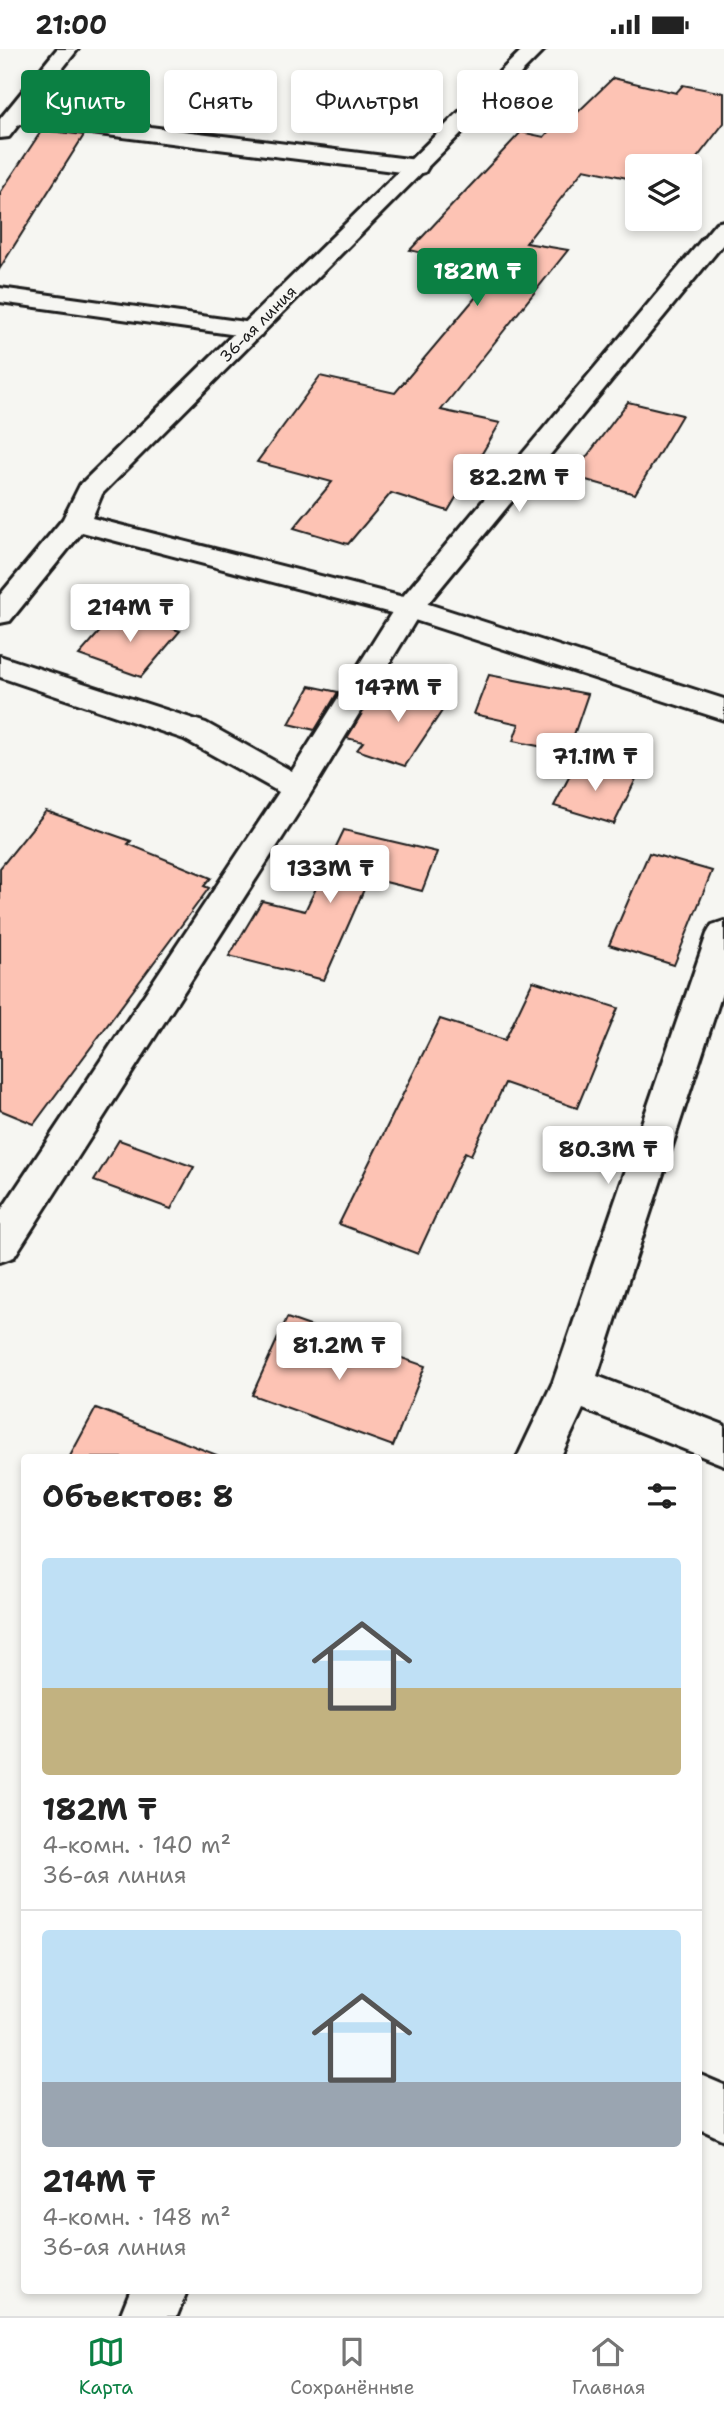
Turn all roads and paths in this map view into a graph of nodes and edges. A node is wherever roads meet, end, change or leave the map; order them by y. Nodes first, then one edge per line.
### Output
1 (68, 49) edge
2 (535, 49) edge
3 (7, 125) edge
4 (417, 167) junction
5 (724, 228) edge
6 (0, 295) edge
7 (252, 330) junction
8 (76, 521) junction
9 (409, 608) junction
10 (0, 614) edge
11 (0, 666) edge
12 (724, 709) edge
13 (298, 788) junction
14 (720, 957) edge
15 (0, 1245) edge
16 (573, 1386) junction
17 (724, 1445) edge
18 (540, 1454) edge
19 (702, 2101) edge
20 (724, 2113) edge
21 (158, 2294) edge
22 (148, 2316) edge

1 - 3 street
2 - 4 street, 36-ая линия
3 - 4 street
4 - 7 street, 36-ая линия
5 - 9 street
6 - 7 street
7 - 8 street, 36-ая линия
8 - 9 street
8 - 10 street, 36-ая линия
9 - 12 street
9 - 13 street
11 - 13 street
13 - 15 street
14 - 16 street
16 - 17 street
16 - 18 street
19 - 20 street
21 - 22 street

